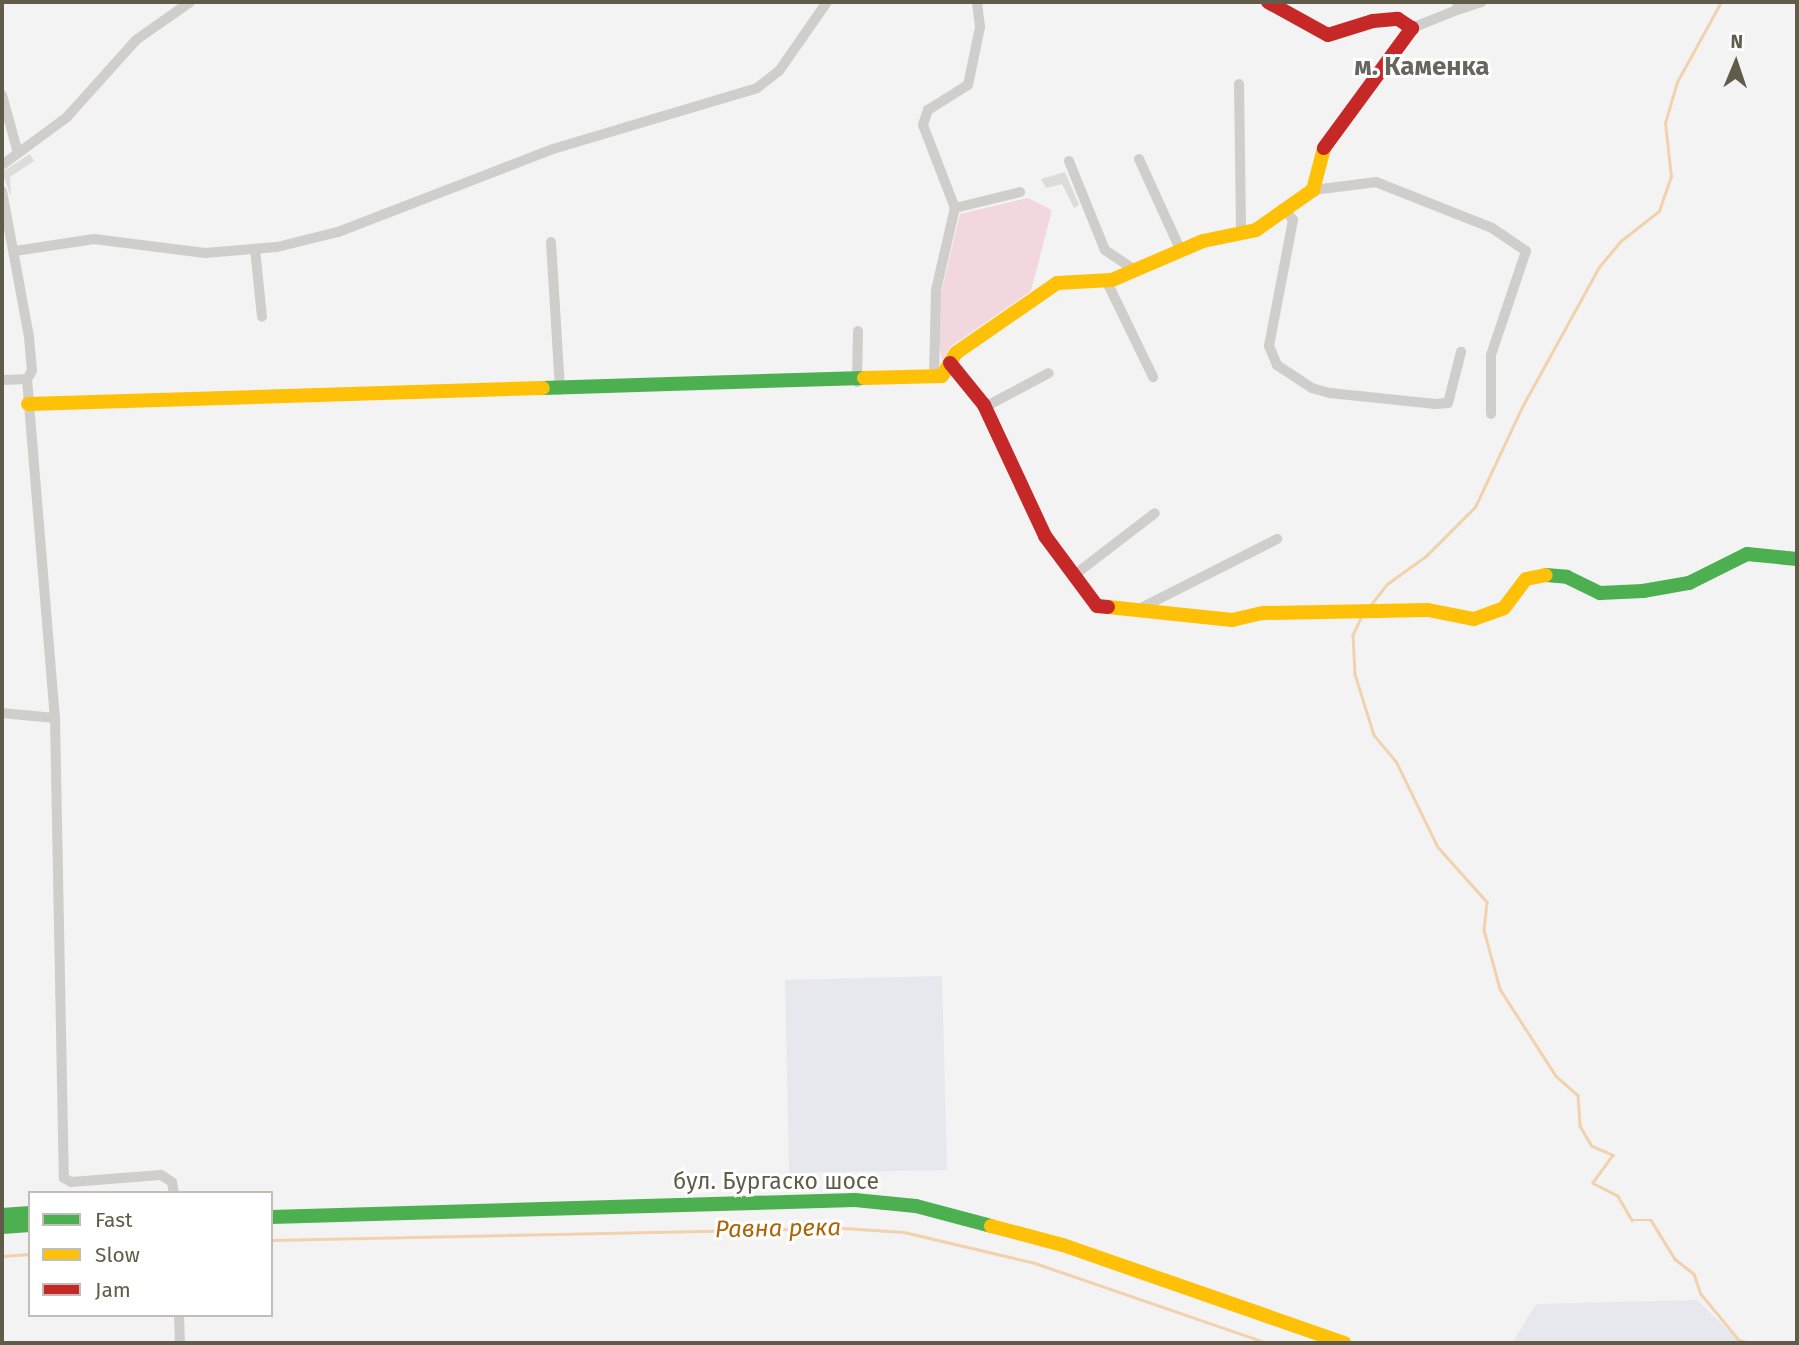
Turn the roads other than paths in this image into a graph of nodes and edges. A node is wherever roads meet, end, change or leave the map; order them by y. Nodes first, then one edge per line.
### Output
1 (190, 2) edge
2 (827, 2) edge
3 (977, 2) edge
4 (1268, 2) edge
5 (1482, 2) edge
6 (1458, 6) edge
7 (1412, 28) junction
8 (1239, 84) dead end
9 (2, 95) edge
10 (18, 153) junction
11 (1139, 159) dead end
12 (1069, 161) dead end
13 (2, 165) edge
14 (1313, 190) junction
15 (2, 191) edge
16 (1020, 192) dead end
17 (955, 208) junction
18 (1284, 208) junction
19 (1241, 232) junction
20 (551, 242) dead end
21 (255, 249) junction
22 (15, 251) junction
23 (1181, 251) junction
24 (1136, 271) junction
25 (1106, 280) junction
26 (262, 317) dead end
27 (858, 331) dead end
28 (1461, 352) dead end
29 (950, 363) junction
30 (1049, 373) dead end
31 (1153, 377) dead end
32 (934, 378) junction
33 (27, 379) junction
34 (2, 380) edge
35 (858, 382) junction
36 (560, 390) junction
37 (29, 404) junction
38 (985, 407) junction
39 (1491, 414) dead end
40 (1155, 513) dead end
41 (1277, 539) dead end
42 (1797, 559) edge
43 (1073, 576) junction
44 (1139, 609) junction
45 (2, 713) edge
46 (55, 718) junction
47 (174, 1191) edge
48 (273, 1211) edge
49 (28, 1213) edge
50 (2, 1214) edge
51 (329, 1214) junction
52 (273, 1217) edge
53 (28, 1226) edge
54 (2, 1227) edge
55 (179, 1317) edge
56 (180, 1343) edge
57 (1344, 1343) edge

1 - 10 street
2 - 21 street
3 - 17 street
4 - 7 street
5 - 6 street
6 - 7 street
7 - 14 street
8 - 19 street
9 - 10 street
10 - 13 street
11 - 23 street
12 - 24 street
14 - 18 street
14 - 39 street
15 - 22 street
16 - 17 street
17 - 32 street
18 - 19 street
18 - 28 street
19 - 23 street
20 - 36 street
21 - 22 street
21 - 26 street
22 - 33 street
23 - 24 street
24 - 25 street
25 - 29 street
25 - 31 street
27 - 35 street
29 - 32 street
29 - 38 street
30 - 38 street
32 - 35 street
33 - 34 street
33 - 37 street
35 - 36 street
36 - 37 street
37 - 46 street
38 - 43 street
40 - 43 street
41 - 44 street
42 - 44 street
43 - 44 street
45 - 46 street
46 - 47 street
48 - 51 street
49 - 50 street
51 - 52 street, бул. Бургаско шосе
51 - 57 street, бул. Бургаско шосе
53 - 54 street
55 - 56 street

